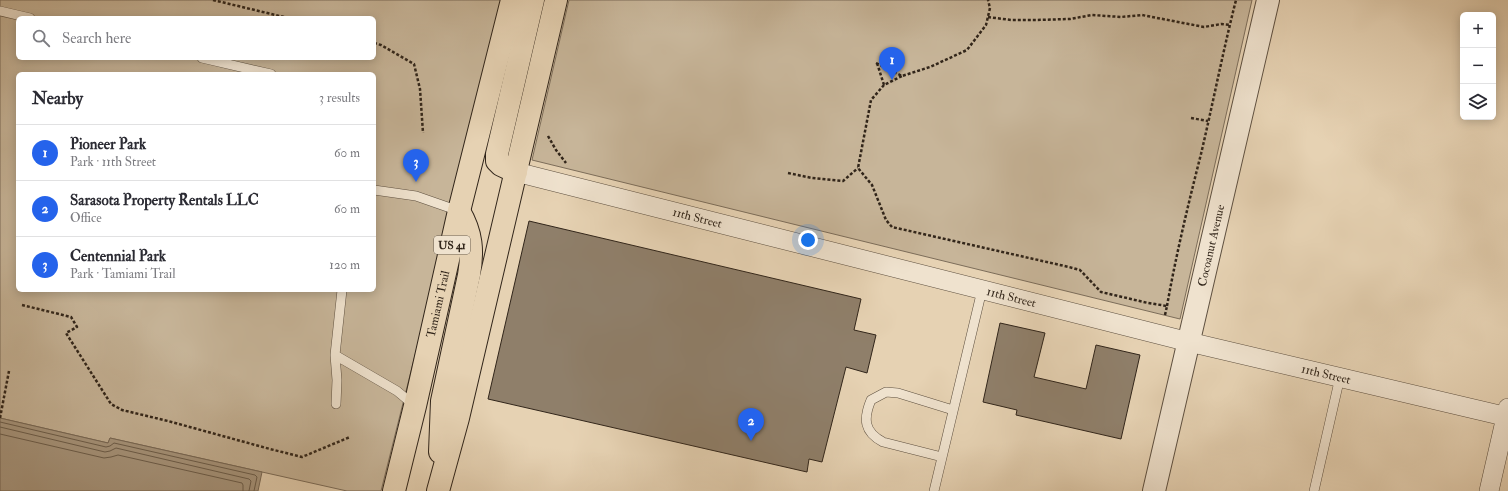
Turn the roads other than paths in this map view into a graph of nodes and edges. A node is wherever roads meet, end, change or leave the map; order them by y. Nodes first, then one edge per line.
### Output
1 (512, 0) edge
2 (533, 0) edge
3 (556, 0) edge
4 (1268, 0) edge
5 (0, 11) edge
6 (21, 16) edge
7 (211, 60) edge
8 (262, 72) edge
9 (516, 172) junction
10 (376, 190) edge
11 (459, 211) junction
12 (982, 290) junction
13 (342, 292) edge
14 (1189, 342) junction
15 (336, 355) junction
16 (1340, 377) junction
17 (336, 404) dead end
18 (415, 406) junction
19 (953, 410) junction
20 (1507, 414) edge
21 (942, 458) junction
22 (439, 489) edge
23 (394, 491) edge
24 (934, 491) edge
25 (1154, 491) edge
26 (1314, 491) edge
27 (1489, 491) edge

1 - 11 main road, Tamiami Trail / US 41
2 - 9 main road
3 - 9 main road
4 - 14 street, Cocoanut Avenue
5 - 6 lane
7 - 8 lane
9 - 12 street, 11th Street
9 - 22 main road
10 - 11 lane
11 - 18 main road, Tamiami Trail / US 41
11 - 22 main road
12 - 14 street, 11th Street
12 - 19 lane
13 - 15 lane
14 - 16 street, 11th Street
14 - 25 street, Cocoanut Avenue
15 - 17 lane
15 - 18 lane
16 - 20 street, 11th Street
16 - 26 lane
18 - 23 main road, Tamiami Trail / US 41
19 - 21 lane
19 - 21 lane
20 - 27 street
21 - 24 lane

